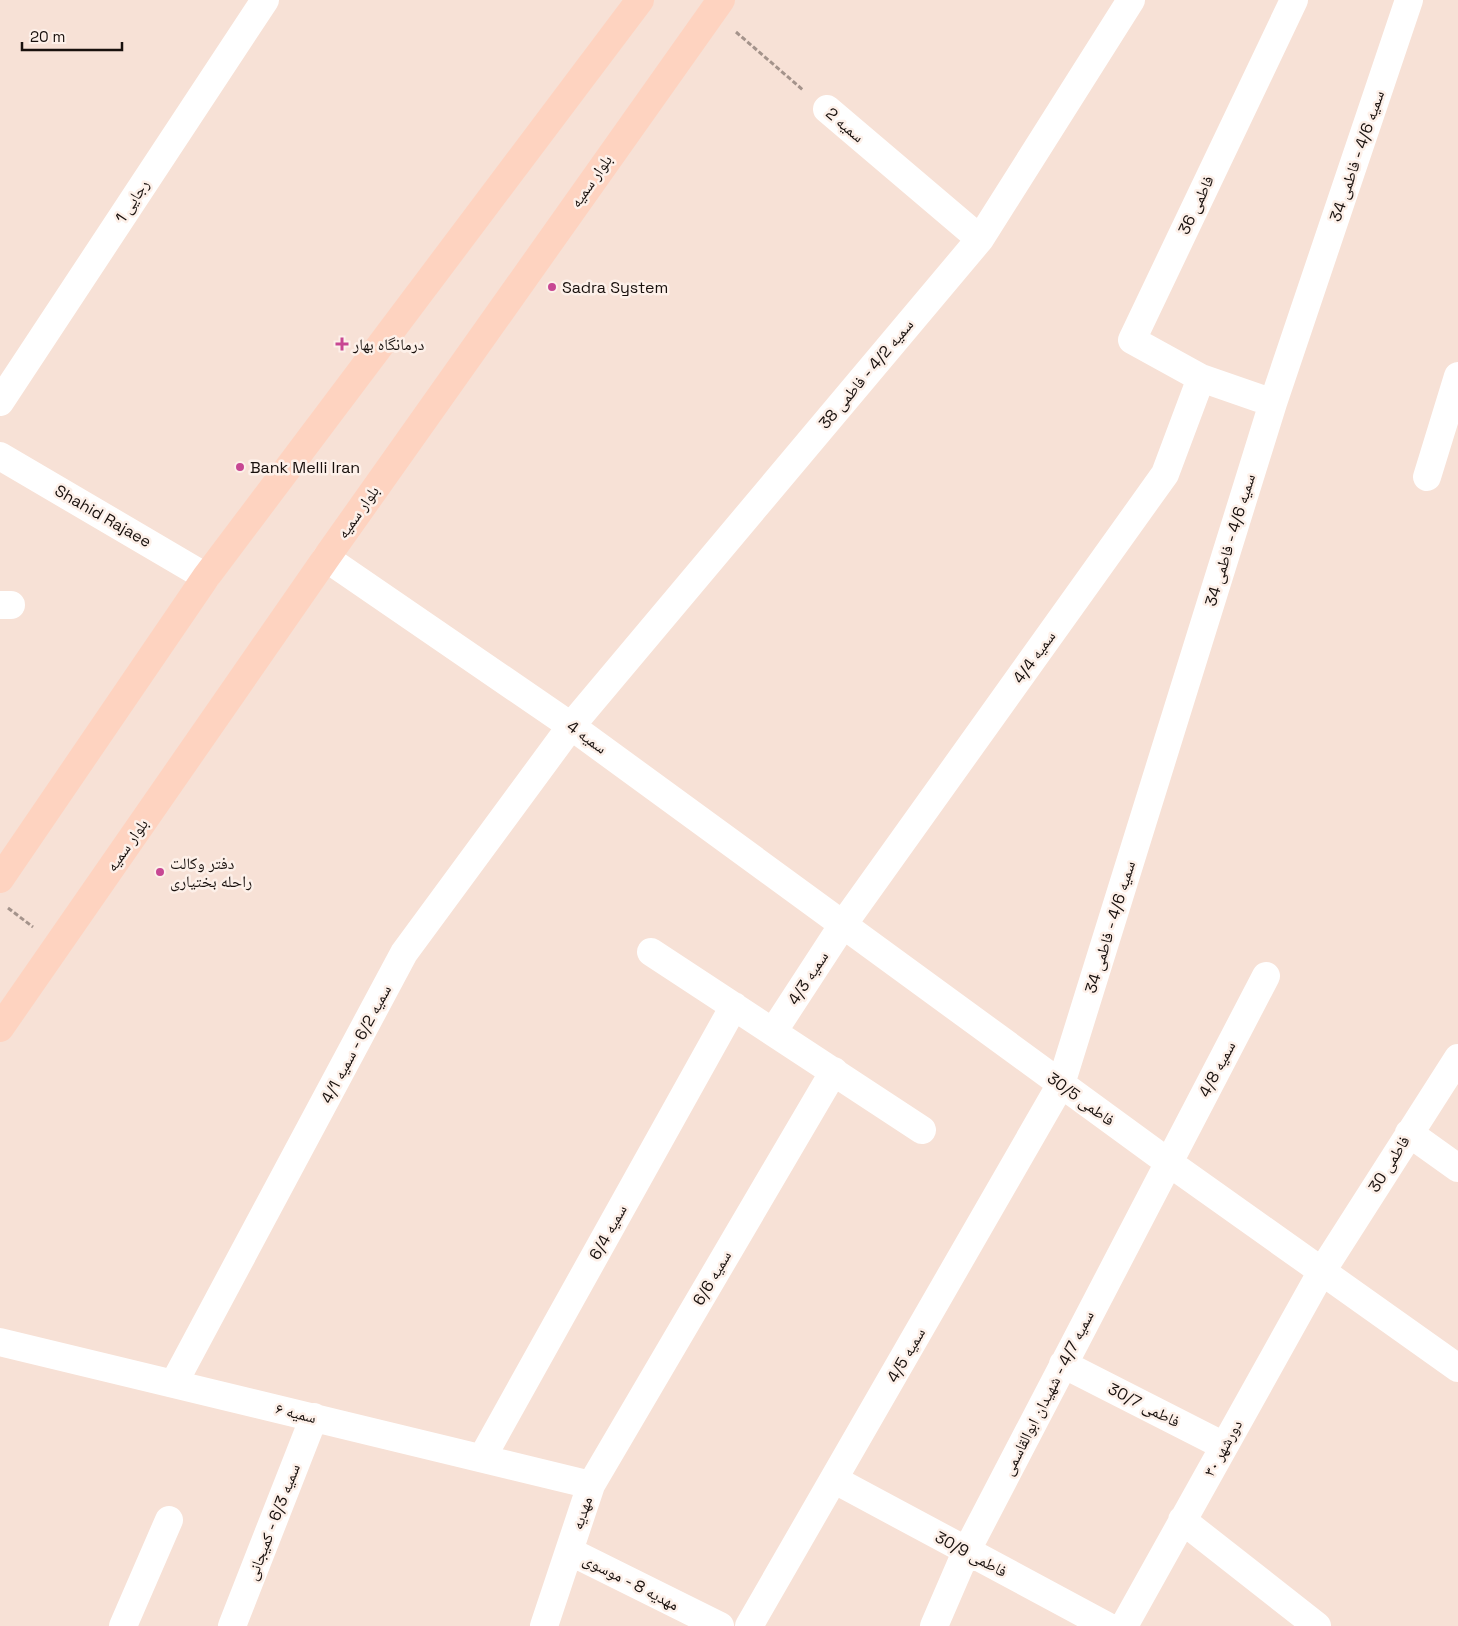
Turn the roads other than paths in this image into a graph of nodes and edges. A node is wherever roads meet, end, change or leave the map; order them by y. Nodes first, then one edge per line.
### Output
1 (265, 0) edge
2 (640, 0) edge
3 (1131, 0) edge
4 (1294, 0) edge
5 (1409, 0) edge
6 (716, 6) edge
7 (827, 110) road end
8 (980, 239) junction
9 (1458, 376) edge
10 (1201, 378) junction
11 (0, 402) edge
12 (1273, 403) junction
13 (0, 456) edge
14 (1427, 477) dead end
15 (326, 558) junction
16 (206, 576) junction
17 (571, 726) junction
18 (0, 879) edge
19 (844, 923) junction
20 (651, 952) dead end
21 (1266, 976) dead end
22 (734, 1006) junction
23 (0, 1028) edge
24 (773, 1032) junction
25 (1458, 1058) edge
26 (834, 1071) junction
27 (1061, 1084) junction
28 (922, 1130) dead end
29 (1409, 1133) junction
30 (1168, 1162) junction
31 (1458, 1168) edge
32 (1322, 1271) junction
33 (0, 1342) edge
34 (1064, 1364) junction
35 (1458, 1368) edge
36 (174, 1382) junction
37 (314, 1417) junction
38 (1224, 1446) junction
39 (482, 1458) junction
40 (835, 1480) junction
41 (591, 1485) junction
42 (169, 1520) dead end
43 (1182, 1520) junction
44 (569, 1551) junction
45 (966, 1552) junction
46 (123, 1626) edge
47 (232, 1626) edge
48 (544, 1626) edge
49 (720, 1626) edge
50 (749, 1626) edge
51 (934, 1626) edge
52 (1107, 1626) edge
53 (1124, 1626) edge
54 (1317, 1626) edge

1 - 11 street, رجایی 1
2 - 16 main road
3 - 8 street, سمیه 4/2 - فاطمی 38
4 - 10 street, فاطمی 36
5 - 12 street, سمیه 4/6 - فاطمی 34
6 - 15 main road, بلوار سمیه
7 - 8 street, سمیه 2
8 - 17 street, سمیه 4/2 - فاطمی 38
9 - 14 street
10 - 12 street
10 - 19 street, سمیه 4/4
12 - 27 street, سمیه 4/6 - فاطمی 34
13 - 16 street, Shahid Rajaee
15 - 17 street, سمیه 4
15 - 23 main road, بلوار سمیه
16 - 18 main road
17 - 19 street, سمیه 4
17 - 36 street, سمیه 6/2 - سمیه 4/1
19 - 24 street, سمیه 4/3
19 - 27 street, فاطمی 30/5
20 - 22 street
21 - 30 street, سمیه 4/8
22 - 24 street
22 - 39 street, سمیه 6/4
24 - 26 street
25 - 29 street, فاطمی 30
26 - 28 street
26 - 41 street, سمیه 6/6
27 - 30 street, فاطمی 30/5
27 - 40 street, سمیه 4/5
29 - 31 street
29 - 32 street, فاطمی 30
30 - 32 street, فاطمی 30/5
30 - 34 street, سمیه 4/7 - شهیدان ابوالقاسمی
32 - 35 street, فاطمی 30/5
32 - 38 street, دورشهر ۳۰
33 - 36 street, سمیه ۶
34 - 38 street, فاطمی 30/7
34 - 45 street, سمیه 4/7 - شهیدان ابوالقاسمی
36 - 37 street, سمیه ۶
37 - 39 street, سمیه ۶
37 - 47 street, سمیه 6/3 - کمیجانی
38 - 43 street, دورشهر ۳۰
39 - 41 street, سمیه ۶
40 - 45 street, فاطمی 30/9
40 - 50 street, سمیه 4/5
41 - 44 street, مهدیه
42 - 46 street
43 - 53 street, دورشهر ۳۰
43 - 54 street
44 - 48 street, مهدیه
44 - 49 street, مهدیه 8 - موسوی
45 - 51 street, سمیه 4/7 - شهیدان ابوالقاسمی
45 - 52 street, فاطمی 30/9

